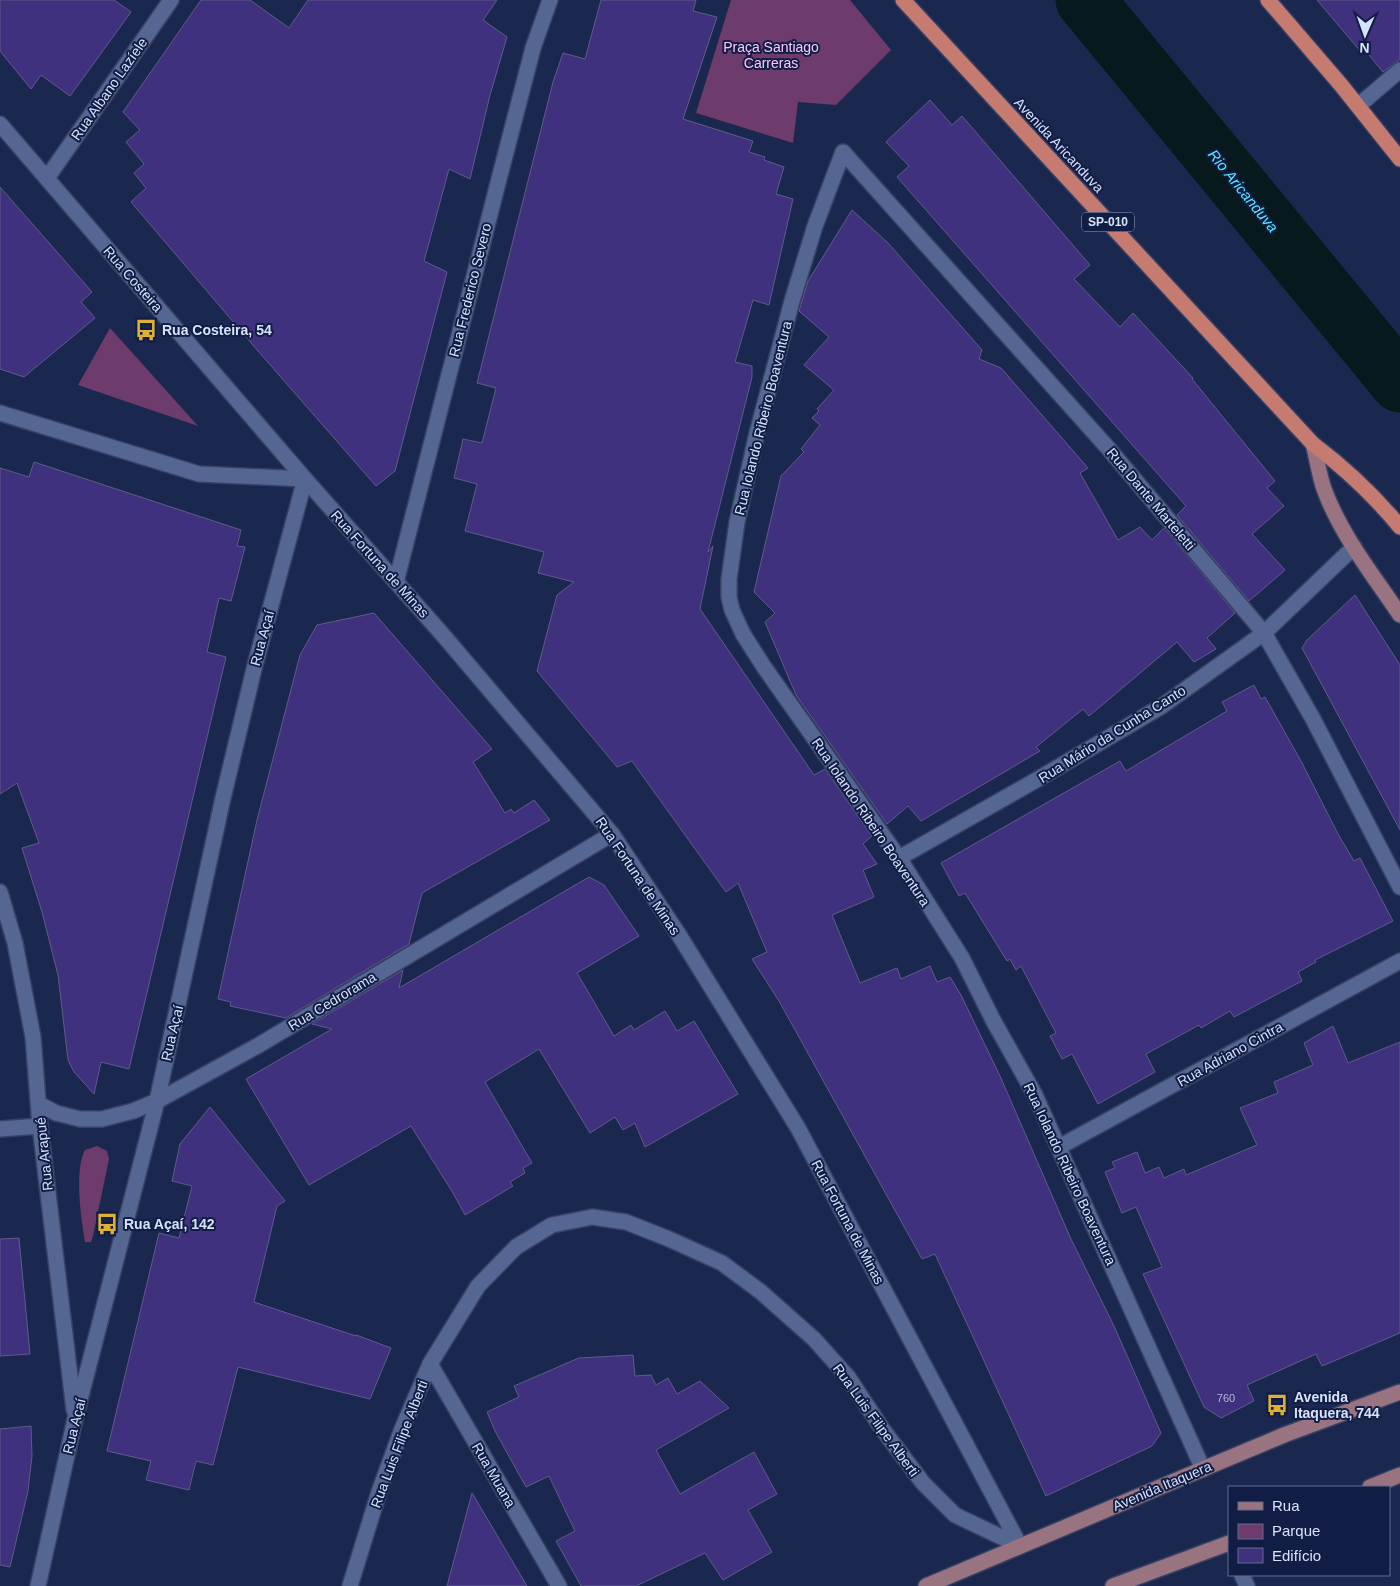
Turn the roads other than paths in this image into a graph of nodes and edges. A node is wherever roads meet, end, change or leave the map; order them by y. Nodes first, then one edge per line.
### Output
1 (171, 0) edge
2 (550, 0) edge
3 (903, 0) edge
4 (1268, 0) edge
5 (1400, 70) edge
6 (1358, 106) junction
7 (0, 124) edge
8 (843, 152) joint
9 (1400, 159) edge
10 (47, 178) junction
11 (0, 413) edge
12 (1313, 444) junction
13 (305, 479) junction
14 (1400, 527) edge
15 (1354, 547) junction
16 (396, 582) junction
17 (1400, 615) edge
18 (1264, 633) junction
19 (612, 834) junction
20 (899, 858) junction
21 (1400, 888) edge
22 (0, 892) edge
23 (1400, 961) edge
24 (157, 1101) junction
25 (39, 1104) junction
26 (40, 1126) junction
27 (0, 1129) edge
28 (1059, 1147) junction
29 (430, 1364) junction
30 (1400, 1392) edge
31 (75, 1419) junction
32 (1203, 1468) junction
33 (1400, 1475) edge
34 (1372, 1486) edge
35 (1228, 1543) edge
36 (1020, 1546) junction
37 (38, 1586) edge
38 (350, 1586) edge
39 (559, 1586) edge
40 (926, 1586) edge
41 (1113, 1586) edge

1 - 10 street, Rua Albano Lazíele
2 - 16 street, Rua Frederico Severo
3 - 12 highway, Avenida Aricanduva / SP-010
4 - 6 highway
5 - 6 street
6 - 9 highway
7 - 10 street, Rua Costeira
8 - 18 street, Rua Dante Marteletti
8 - 20 street, Rua Iolando Ribeiro Boaventura
10 - 13 street, Rua Costeira
11 - 13 street
12 - 14 highway, SP-010
12 - 15 main road
13 - 16 street, Rua Fortuna de Minas
13 - 24 street, Rua Açaí
15 - 17 main road
15 - 18 street, Rua Mário da Cunha Canto
16 - 19 street, Rua Fortuna de Minas
18 - 20 street, Rua Mário da Cunha Canto
18 - 21 street, Rua Dante Marteletti
19 - 24 street, Rua Cedrorama
19 - 36 street, Rua Fortuna de Minas
20 - 28 street, Rua Iolando Ribeiro Boaventura
22 - 25 street, Rua Arapué
23 - 28 street, Rua Adriano Cintra
24 - 25 street, Rua Cedrorama
24 - 31 street, Rua Açaí
25 - 26 street, Rua Arapué
26 - 27 street
26 - 31 street, Rua Arapué
28 - 32 street, Rua Iolando Ribeiro Boaventura
29 - 36 street, Rua Luis Filipe Alberti
29 - 38 street, Rua Luis Filipe Alberti
29 - 39 street, Rua Muana
30 - 32 main road, Avenida Itaquera
31 - 37 street, Rua Açaí
32 - 36 main road, Avenida Itaquera
33 - 34 main road
35 - 41 main road
36 - 40 main road, Avenida Itaquera

